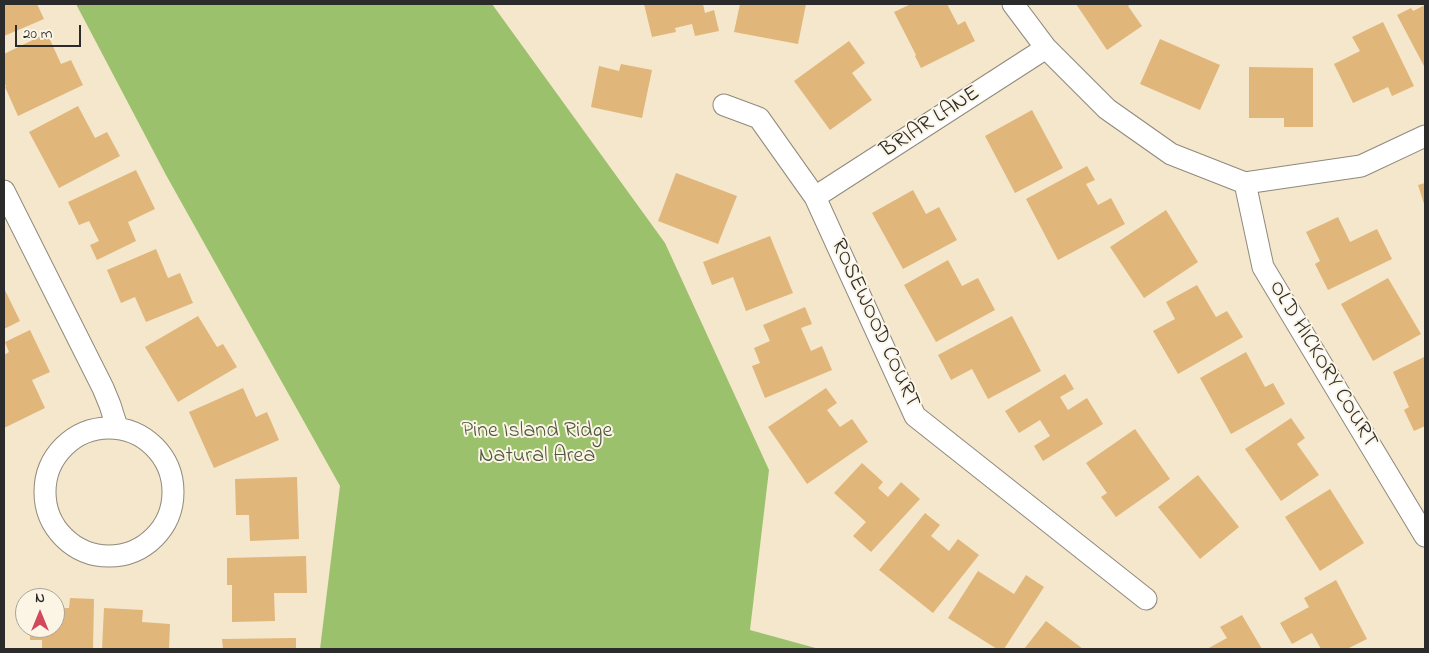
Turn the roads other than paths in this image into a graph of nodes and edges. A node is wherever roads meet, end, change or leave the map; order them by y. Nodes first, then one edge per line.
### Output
1 (1013, 4) edge
2 (1046, 48) junction
3 (724, 105) dead end
4 (1425, 136) edge
5 (1245, 183) junction
6 (4, 192) edge
7 (815, 196) junction
8 (117, 427) junction
9 (1425, 536) edge
10 (1146, 599) dead end

1 - 2 street
2 - 5 street
2 - 7 street, BRIAR LANE
3 - 7 street, ROSEWOOD COURT
4 - 5 street
5 - 9 street, OLD HICKORY COURT
6 - 8 street
7 - 10 street, ROSEWOOD COURT
8 - 8 street

